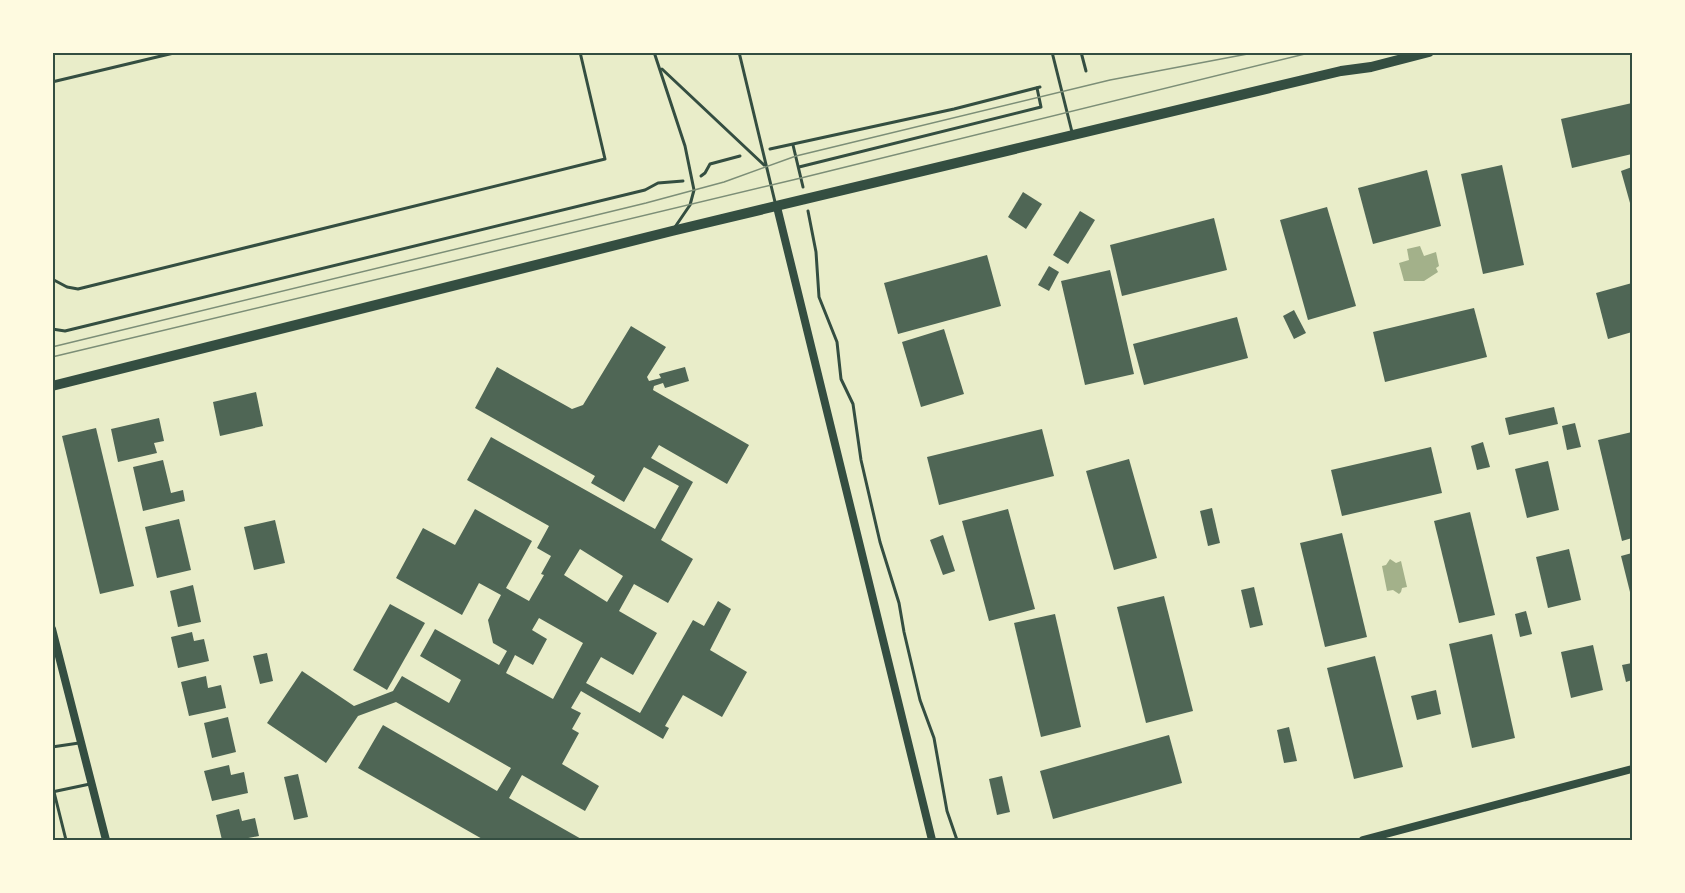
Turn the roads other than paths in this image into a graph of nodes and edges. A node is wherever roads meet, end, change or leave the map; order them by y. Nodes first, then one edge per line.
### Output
1 (178, 52) edge
2 (580, 52) edge
3 (654, 52) edge
4 (739, 52) edge
5 (1052, 52) edge
6 (1429, 52) edge
7 (660, 67) junction
8 (52, 82) edge
9 (1073, 136) junction
10 (765, 166) junction
11 (777, 207) junction
12 (672, 231) junction
13 (52, 279) edge
14 (52, 386) edge
15 (52, 628) edge
16 (81, 742) junction
17 (52, 747) edge
18 (1632, 769) edge
19 (92, 783) junction
20 (53, 792) edge
21 (66, 840) edge
22 (106, 840) edge
23 (932, 840) edge
24 (1363, 840) edge

1 - 8 lane
2 - 13 lane
3 - 7 lane
4 - 10 lane
5 - 9 lane
6 - 9 main road
7 - 10 lane
7 - 12 lane
9 - 11 main road
10 - 11 lane
11 - 12 main road
11 - 23 street
12 - 14 main road
15 - 16 street
16 - 17 lane
16 - 19 street
18 - 24 street
19 - 20 lane
19 - 22 street
20 - 21 lane

